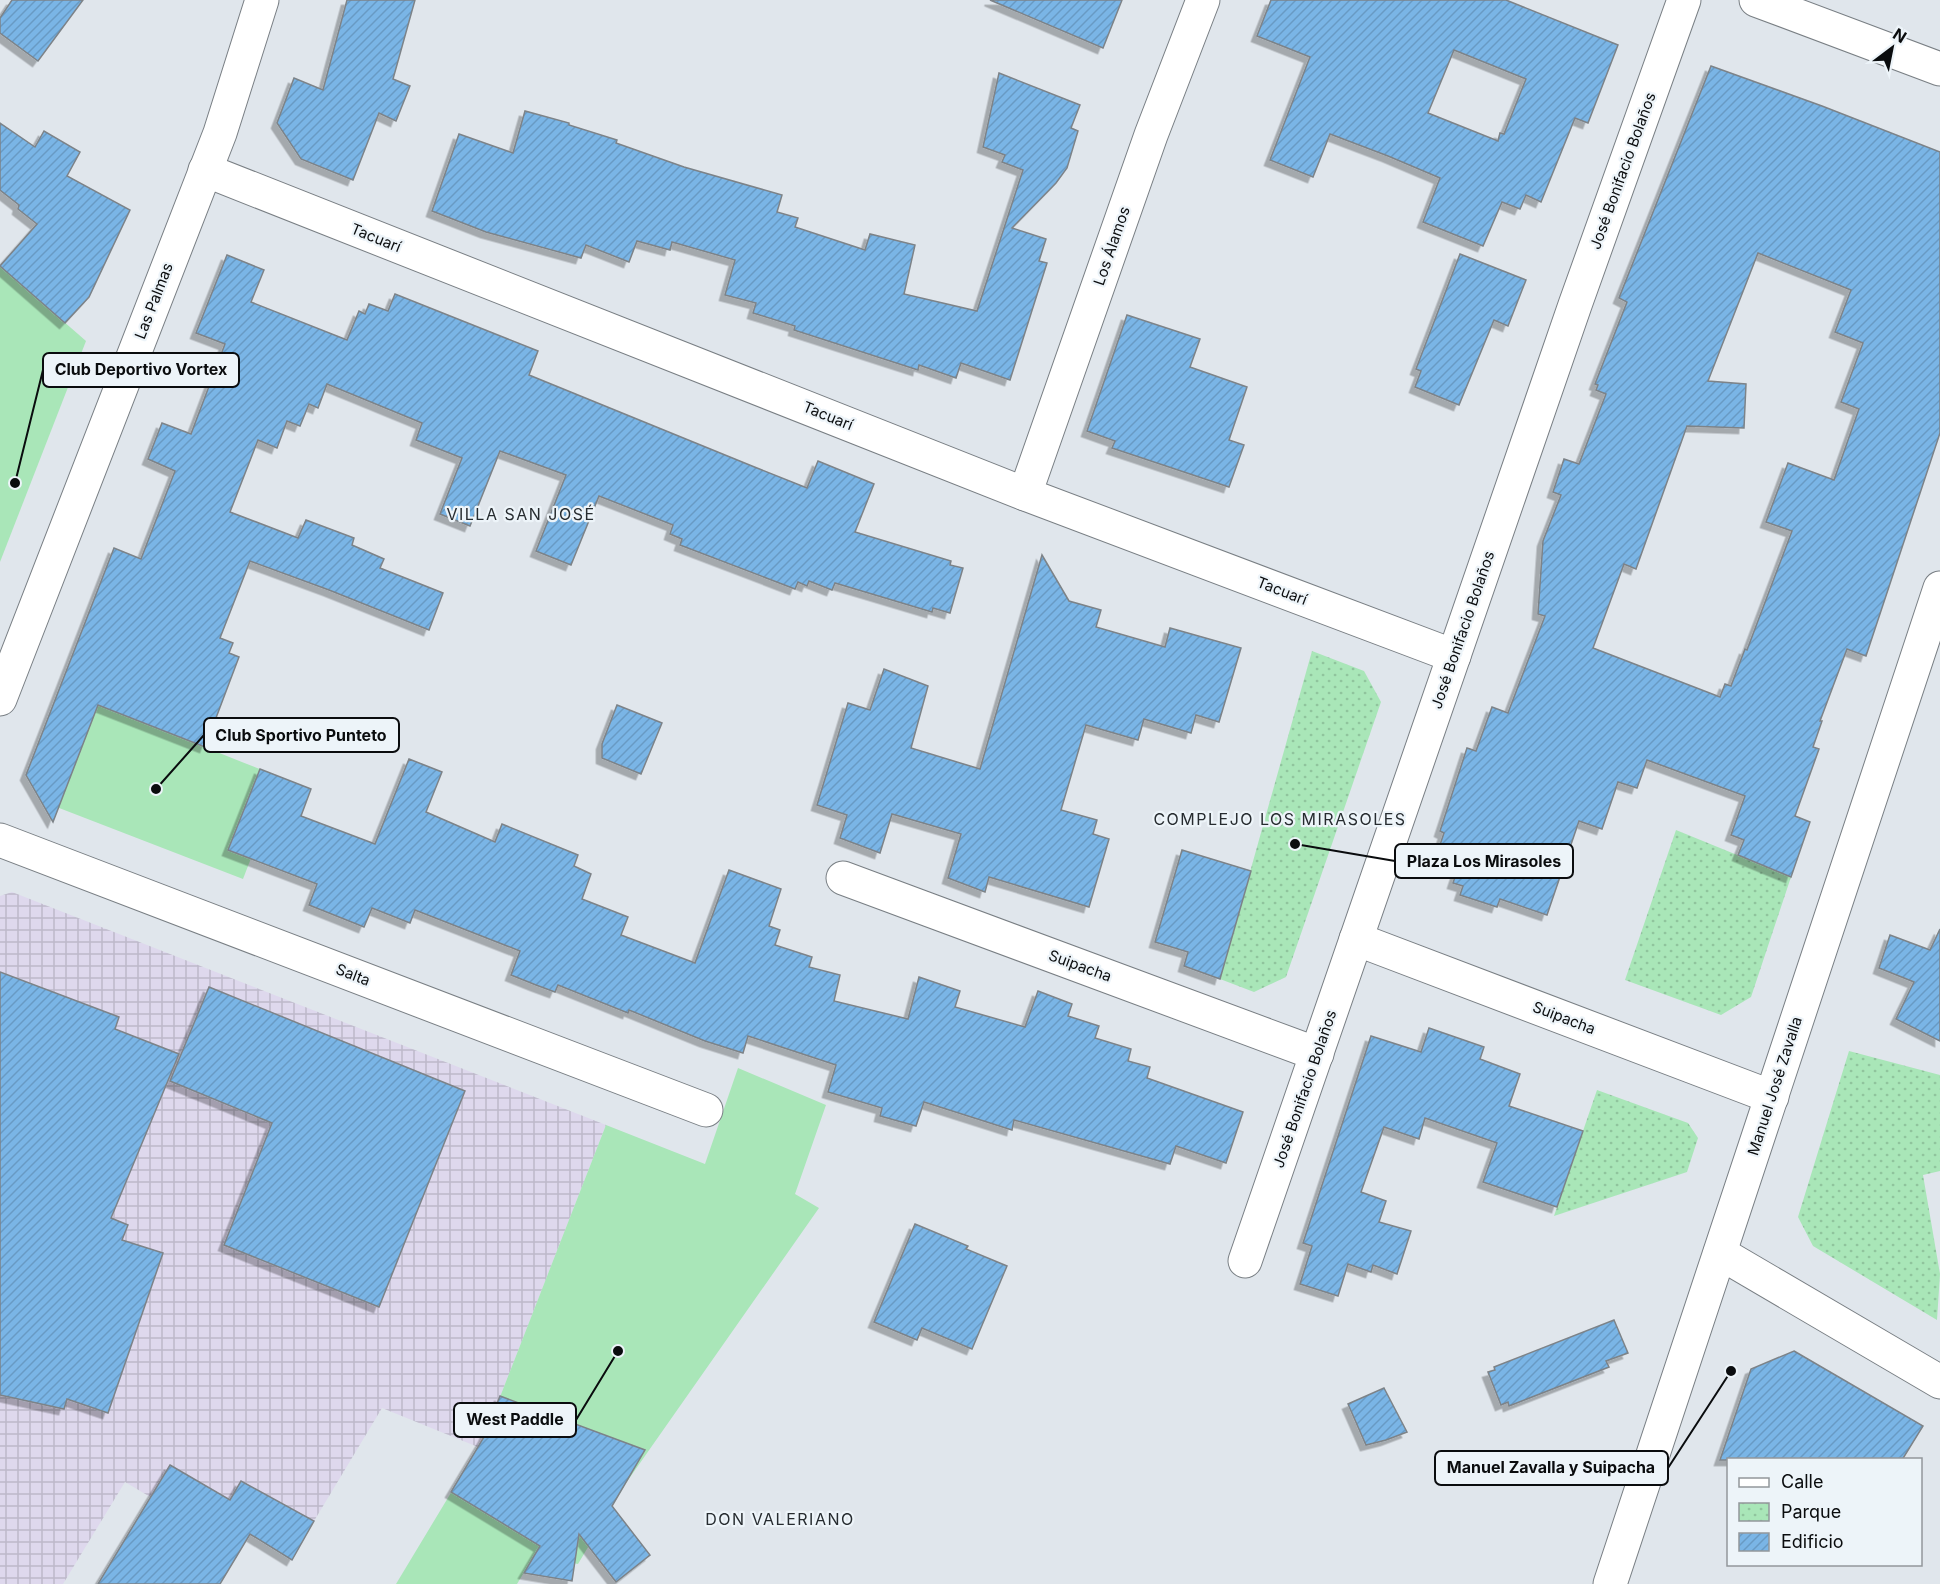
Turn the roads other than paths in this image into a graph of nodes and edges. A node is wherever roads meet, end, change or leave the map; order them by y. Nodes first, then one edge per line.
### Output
1 (262, 0) edge
2 (1203, 0) edge
3 (1684, 0) edge
4 (1756, 0) edge
5 (1940, 69) edge
6 (205, 170) junction
7 (1025, 494) junction
8 (1940, 588) edge
9 (1454, 656) junction
10 (0, 699) edge
11 (0, 840) edge
12 (843, 878) dead end
13 (1356, 939) junction
14 (1317, 1054) junction
15 (1772, 1097) junction
16 (706, 1110) dead end
17 (1720, 1253) junction
18 (1245, 1261) dead end
19 (1940, 1382) edge
20 (1611, 1584) edge

1 - 6 street, Las Palmas
2 - 7 street, Los Álamos
3 - 9 street, José Bonifacio Bolaños
4 - 5 street
6 - 7 street, Tacuarí
6 - 10 street, Las Palmas
7 - 9 street, Tacuarí
8 - 15 street, Manuel José Zavalla
9 - 13 street, José Bonifacio Bolaños
11 - 16 street, Salta
12 - 14 street, Suipacha
13 - 14 street, José Bonifacio Bolaños
13 - 15 street, Suipacha
14 - 18 street, José Bonifacio Bolaños
15 - 17 street, Manuel José Zavalla
17 - 19 street
17 - 20 street, Manuel José Zavalla

